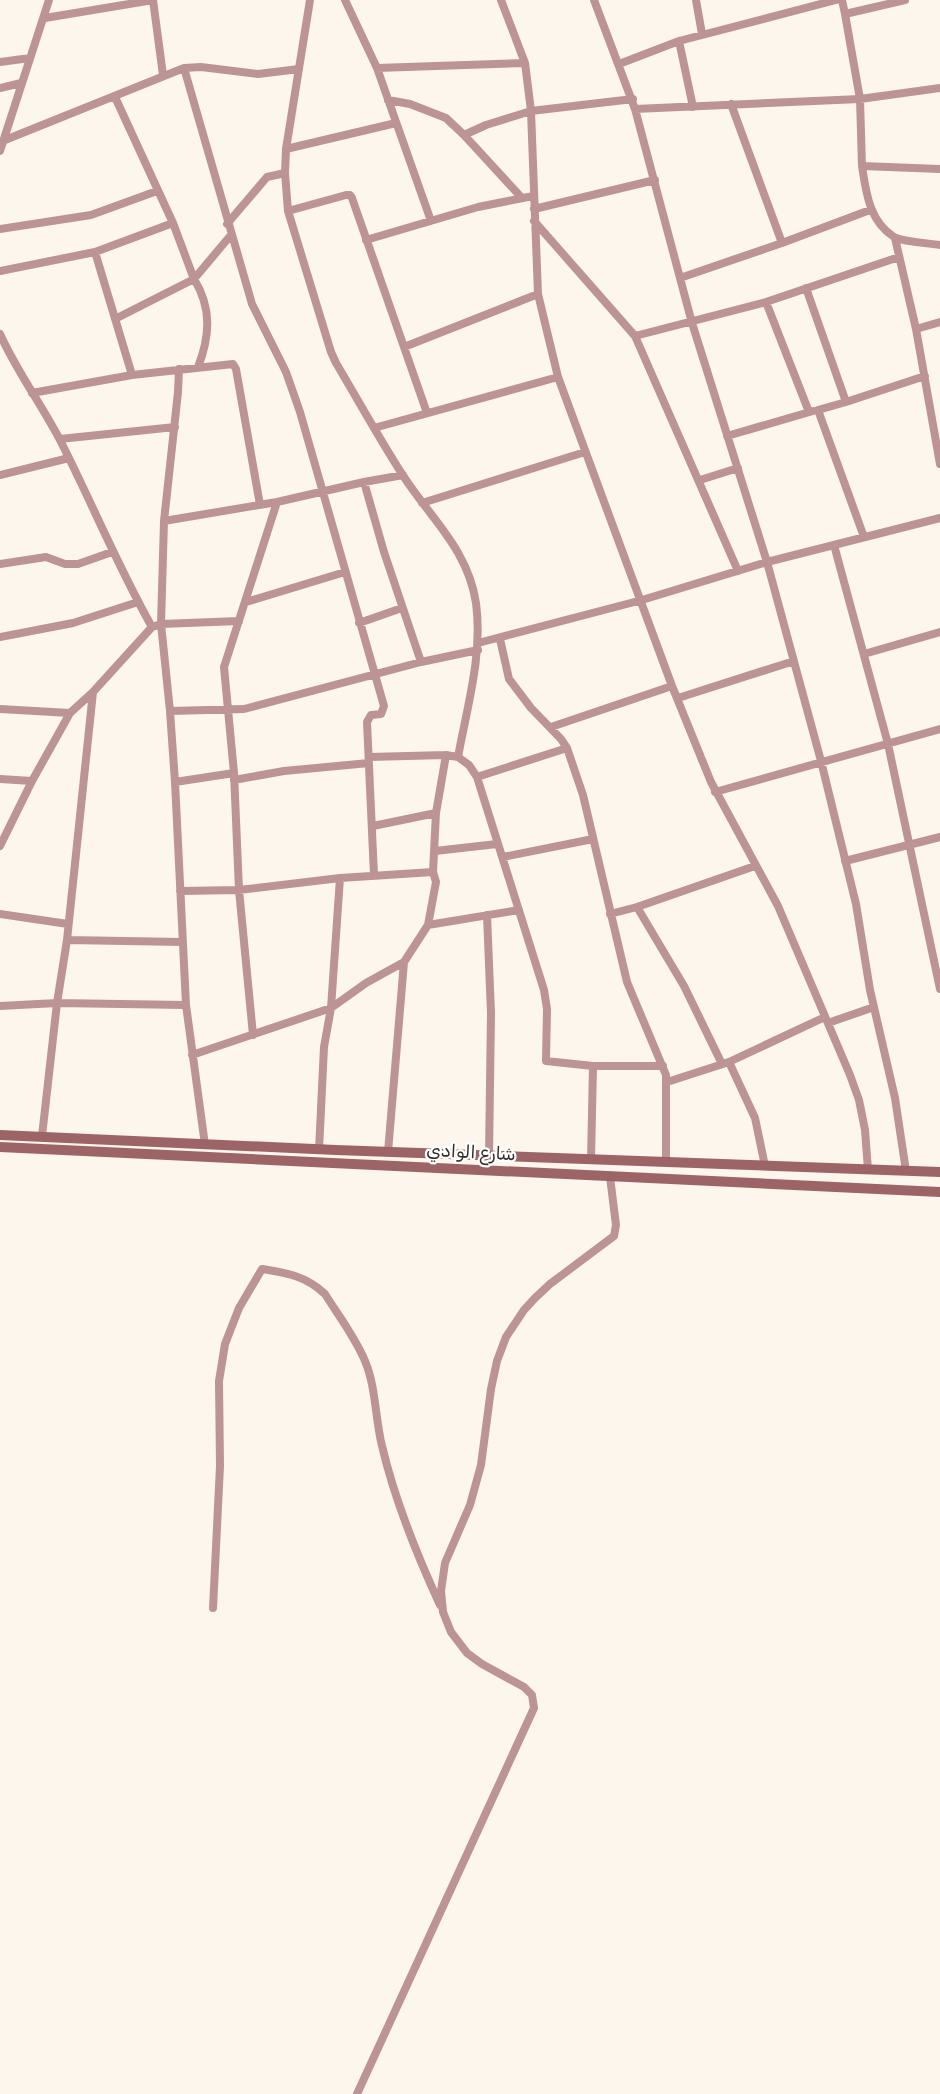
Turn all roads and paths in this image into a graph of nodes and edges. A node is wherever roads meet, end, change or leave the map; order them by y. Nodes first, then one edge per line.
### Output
1 (49, 0) edge
2 (153, 0) edge
3 (310, 0) edge
4 (345, 0) edge
5 (501, 0) edge
6 (594, 0) edge
7 (696, 0) edge
8 (836, 0) edge
9 (842, 0) edge
10 (905, 0) edge
11 (845, 14) junction
12 (45, 18) junction
13 (702, 34) junction
14 (679, 41) junction
15 (30, 58) junction
16 (0, 62) edge
17 (525, 63) junction
18 (620, 64) junction
19 (184, 68) junction
20 (299, 69) junction
21 (377, 69) junction
22 (163, 75) junction
23 (21, 84) junction
24 (0, 88) edge
25 (940, 88) edge
26 (115, 97) junction
27 (633, 99) junction
28 (860, 99) junction
29 (388, 100) junction
30 (731, 104) junction
31 (693, 107) junction
32 (636, 109) junction
33 (531, 111) junction
34 (396, 123) junction
35 (464, 135) junction
36 (5, 140) junction
37 (286, 149) junction
38 (0, 151) edge
39 (862, 166) junction
40 (940, 169) edge
41 (285, 173) junction
42 (655, 180) junction
43 (157, 191) junction
44 (533, 196) junction
45 (521, 197) junction
46 (534, 209) junction
47 (870, 210) junction
48 (288, 212) junction
49 (431, 221) junction
50 (534, 221) junction
51 (173, 223) junction
52 (228, 224) junction
53 (0, 229) edge
54 (231, 236) junction
55 (895, 238) junction
56 (366, 240) junction
57 (782, 243) junction
58 (940, 245) edge
59 (95, 252) junction
60 (899, 257) junction
61 (0, 271) edge
62 (680, 278) junction
63 (194, 279) junction
64 (806, 288) junction
65 (538, 294) junction
66 (766, 302) junction
67 (115, 319) junction
68 (692, 322) junction
69 (940, 322) edge
70 (916, 329) junction
71 (0, 335) edge
72 (635, 336) junction
73 (404, 347) junction
74 (198, 367) junction
75 (179, 369) junction
76 (132, 375) junction
77 (925, 376) junction
78 (558, 377) junction
79 (32, 393) junction
80 (846, 402) junction
81 (814, 411) junction
82 (427, 413) junction
83 (936, 414) edge
84 (175, 427) junction
85 (374, 428) junction
86 (727, 436) junction
87 (60, 439) junction
88 (585, 452) junction
89 (69, 458) junction
90 (940, 464) edge
91 (738, 468) junction
92 (0, 475) edge
93 (402, 475) junction
94 (700, 480) junction
95 (364, 482) junction
96 (323, 491) junction
97 (277, 502) junction
98 (422, 503) junction
99 (260, 505) junction
100 (940, 518) edge
101 (164, 521) junction
102 (864, 537) junction
103 (834, 544) junction
104 (112, 552) junction
105 (767, 562) junction
106 (0, 564) edge
107 (738, 571) junction
108 (345, 572) junction
109 (642, 600) junction
110 (138, 602) junction
111 (246, 602) junction
112 (402, 608) junction
113 (239, 621) junction
114 (359, 623) junction
115 (157, 626) junction
116 (940, 632) edge
117 (0, 637) edge
118 (500, 639) junction
119 (478, 647) junction
120 (864, 654) junction
121 (794, 661) junction
122 (421, 662) junction
123 (375, 676) junction
124 (672, 686) junction
125 (93, 692) junction
126 (678, 698) junction
127 (0, 709) edge
128 (170, 711) junction
129 (229, 711) junction
130 (70, 713) junction
131 (551, 727) junction
132 (940, 729) edge
133 (888, 744) junction
134 (567, 748) junction
135 (446, 755) junction
136 (458, 757) junction
137 (369, 760) junction
138 (821, 761) junction
139 (234, 776) junction
140 (477, 777) junction
141 (0, 779) edge
142 (32, 781) junction
143 (175, 782) junction
144 (715, 792) junction
145 (436, 813) junction
146 (373, 826) junction
147 (940, 837) edge
148 (593, 839) junction
149 (497, 844) junction
150 (910, 845) junction
151 (0, 846) edge
152 (435, 851) junction
153 (503, 857) junction
154 (845, 861) junction
155 (755, 866) junction
156 (433, 872) junction
157 (374, 875) junction
158 (340, 878) junction
159 (239, 890) junction
160 (180, 891) junction
161 (637, 907) junction
162 (519, 910) junction
163 (0, 914) edge
164 (487, 915) junction
165 (610, 915) junction
166 (68, 924) junction
167 (428, 925) junction
168 (67, 940) junction
169 (182, 942) junction
170 (936, 952) edge
171 (404, 962) junction
172 (940, 989) edge
173 (57, 1003) junction
174 (186, 1005) junction
175 (0, 1006) edge
176 (873, 1007) junction
177 (331, 1008) junction
178 (827, 1020) junction
179 (253, 1035) junction
180 (192, 1055) junction
181 (726, 1063) junction
182 (593, 1066) junction
183 (663, 1066) junction
184 (668, 1082) junction
185 (0, 1135) edge
186 (42, 1136) junction
187 (191, 1144) junction
188 (205, 1145) junction
189 (0, 1147) edge
190 (319, 1150) junction
191 (388, 1152) junction
192 (191, 1156) junction
193 (489, 1156) junction
194 (591, 1160) junction
195 (666, 1162) junction
196 (765, 1166) junction
197 (868, 1170) junction
198 (906, 1171) junction
199 (940, 1172) edge
200 (610, 1177) junction
201 (940, 1192) edge
202 (213, 1608) dead end
203 (443, 1612) junction
204 (357, 2094) edge

1 - 12 street
2 - 12 street
2 - 22 street
3 - 20 street
4 - 21 street
5 - 17 street
6 - 18 street
7 - 13 street
8 - 13 street
9 - 11 street
10 - 11 street
11 - 28 street
12 - 15 street
13 - 14 street
14 - 18 street
14 - 31 street
15 - 16 street
15 - 23 street
17 - 21 street
17 - 33 street
18 - 27 street
19 - 20 street
19 - 22 street
19 - 52 street
20 - 37 street
21 - 29 street
22 - 26 street
23 - 24 street
23 - 36 street
25 - 28 street
26 - 36 street
26 - 43 street
27 - 32 street
27 - 33 street
28 - 30 street
28 - 39 street
29 - 34 street
29 - 35 street
30 - 31 street
30 - 57 street
31 - 32 street
32 - 42 street
33 - 35 street
33 - 44 street
34 - 37 street
34 - 49 street
35 - 45 street
36 - 38 street
37 - 41 street
39 - 40 street
39 - 47 street
41 - 48 street
41 - 52 street
42 - 46 street
42 - 62 street
43 - 51 street
43 - 53 street
44 - 45 street
44 - 46 street
45 - 49 street
46 - 50 street
47 - 55 street
47 - 57 street
48 - 56 street
48 - 85 street
49 - 56 street
50 - 65 street
50 - 72 street
51 - 59 street
51 - 63 street
52 - 54 street
54 - 63 street
54 - 96 street
55 - 58 street
55 - 60 street
56 - 73 street
57 - 62 street
59 - 61 street
59 - 67 street
60 - 64 street
60 - 70 street
62 - 68 street
63 - 67 street
63 - 74 street
64 - 66 street
64 - 80 street
65 - 73 street
65 - 78 street
66 - 68 street
66 - 81 street
67 - 76 street
68 - 72 street
68 - 86 street
69 - 70 street
70 - 77 street
71 - 79 street
72 - 94 street
73 - 82 street
74 - 75 street
74 - 99 street
75 - 76 street
75 - 84 street
76 - 79 street
77 - 80 street
77 - 83 street
78 - 82 street
78 - 88 street
79 - 87 street
80 - 81 street
81 - 86 street
81 - 102 street
82 - 85 street
83 - 90 street
84 - 87 street
84 - 101 street
85 - 93 street
86 - 91 street
87 - 89 street
88 - 98 street
88 - 109 street
89 - 92 street
89 - 104 street
91 - 94 street
91 - 105 street
93 - 95 street
93 - 98 street
94 - 107 street
95 - 96 street
95 - 112 street
96 - 97 street
96 - 108 street
97 - 99 street
97 - 111 street
98 - 119 street
99 - 101 street
100 - 102 street
101 - 115 street
102 - 103 street
103 - 105 street
103 - 120 street
104 - 106 street
104 - 110 street
105 - 107 street
105 - 121 street
107 - 109 street
108 - 111 street
108 - 114 street
109 - 118 street
109 - 124 street
110 - 115 street
110 - 117 street
111 - 113 street
112 - 114 street
112 - 122 street
113 - 115 street
113 - 129 street
114 - 123 street
115 - 125 street
115 - 128 street
116 - 120 street
118 - 119 street
118 - 131 street
119 - 122 street
119 - 136 street
120 - 133 street
121 - 126 street
121 - 138 street
122 - 123 street
123 - 129 street
123 - 137 street
124 - 126 street
124 - 131 street
125 - 130 street
125 - 166 street
126 - 144 street
127 - 130 street
128 - 129 street
128 - 143 street
129 - 139 street
130 - 142 street
131 - 134 street
132 - 133 street
133 - 138 street
133 - 150 street
134 - 140 street
134 - 148 street
135 - 136 street
135 - 137 street
135 - 145 street
136 - 140 street
137 - 139 street
137 - 146 street
138 - 144 street
138 - 154 street
139 - 143 street
139 - 159 street
140 - 149 street
141 - 142 street
142 - 151 street
143 - 160 street
144 - 155 street
145 - 146 street
145 - 152 street
146 - 157 street
147 - 150 street
148 - 153 street
148 - 165 street
149 - 152 street
149 - 153 street
150 - 154 street
150 - 170 street
152 - 156 street
153 - 162 street
154 - 176 street
155 - 161 street
155 - 178 street
156 - 157 street
156 - 167 street
157 - 158 street
158 - 159 street
158 - 177 street
159 - 160 street
159 - 179 street
160 - 169 street
161 - 165 street
161 - 181 street
162 - 164 street
162 - 182 street
163 - 166 street
164 - 167 street
164 - 193 street
165 - 183 street
166 - 168 street
167 - 171 street
168 - 169 street
168 - 173 street
169 - 174 street
170 - 172 street
171 - 177 street
171 - 191 street
173 - 174 street
173 - 175 street
173 - 186 street
174 - 180 street
176 - 178 street
176 - 198 street
177 - 179 street
177 - 190 street
178 - 181 street
178 - 197 street
179 - 180 street
180 - 188 street
181 - 184 street
181 - 196 street
182 - 183 street
182 - 194 street
183 - 184 street
184 - 195 street
185 - 186 main road, شارع الوادي
186 - 187 main road, شارع الوادي
187 - 188 main road, شارع الوادي
187 - 192 main road
188 - 190 main road, شارع الوادي
189 - 192 main road, شارع الوادي
190 - 191 main road, شارع الوادي
191 - 193 main road, شارع الوادي
192 - 200 main road, شارع الوادي
193 - 194 main road, شارع الوادي
194 - 195 main road, شارع الوادي
195 - 196 main road, شارع الوادي
196 - 197 main road, شارع الوادي
197 - 198 main road, شارع الوادي
198 - 199 main road, شارع الوادي
200 - 201 main road, شارع الوادي
200 - 203 street
202 - 203 street
203 - 204 street

